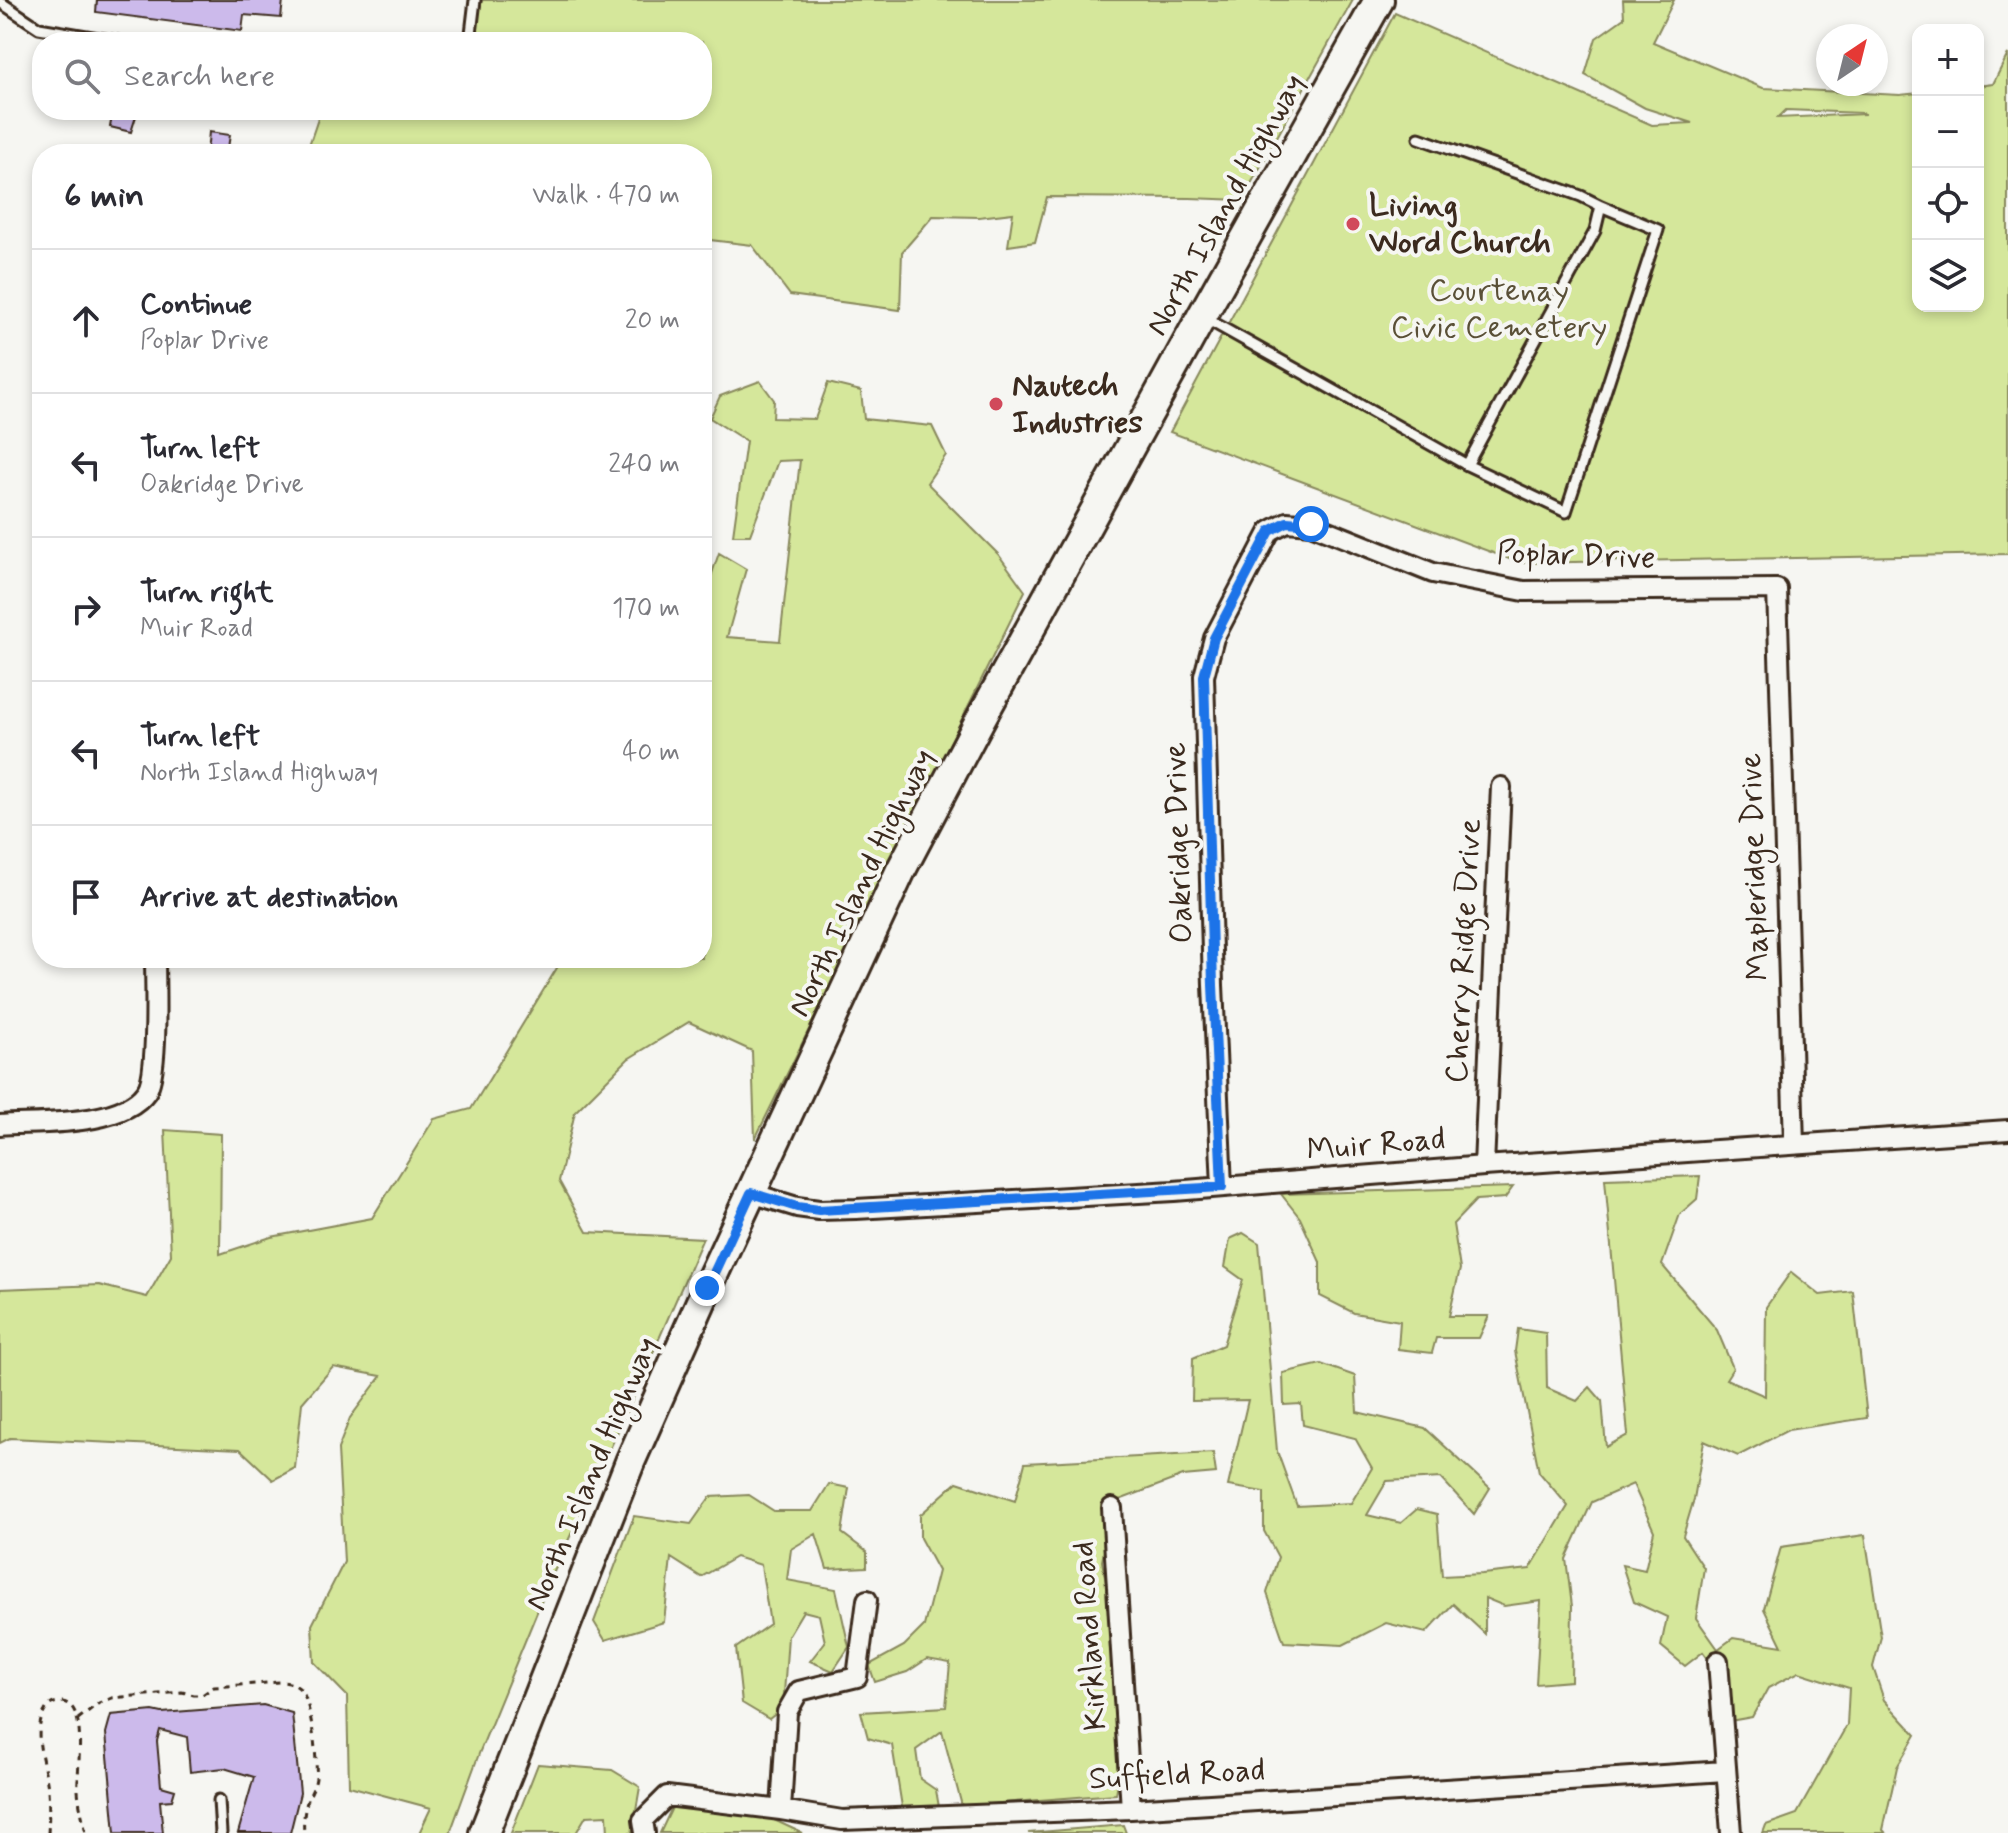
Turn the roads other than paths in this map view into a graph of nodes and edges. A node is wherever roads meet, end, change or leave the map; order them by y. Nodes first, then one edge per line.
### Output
1 (475, 0) edge
2 (1379, 0) edge
3 (0, 2) edge
4 (63, 32) edge
5 (471, 32) edge
6 (1419, 138) dead end
7 (1601, 206) junction
8 (1202, 316) junction
9 (1467, 465) junction
10 (1287, 522) joint
11 (1777, 589) joint
12 (1501, 787) dead end
13 (155, 968) edge
14 (0, 1125) edge
15 (2008, 1130) edge
16 (1794, 1144) junction
17 (1484, 1166) junction
18 (1222, 1187) junction
19 (751, 1193) junction
20 (1112, 1508) dead end
21 (867, 1600) dead end
22 (1718, 1661) dead end
23 (1725, 1771) junction
24 (219, 1800) dead end
25 (1131, 1809) junction
26 (781, 1810) junction
27 (644, 1826) edge
28 (221, 1833) edge
29 (484, 1833) edge
30 (1731, 1833) edge

1 - 5 lane
2 - 8 main road, North Island Highway
3 - 4 lane
6 - 7 lane
7 - 9 lane
7 - 9 lane
8 - 9 lane
8 - 19 main road, North Island Highway
10 - 11 street, Poplar Drive
10 - 18 street, Oakridge Drive
11 - 16 street, Mapleridge Drive
12 - 17 street, Cherry Ridge Drive
13 - 14 street
15 - 16 street, Muir Road
16 - 17 street, Muir Road
17 - 18 street, Muir Road
18 - 19 street, Muir Road
19 - 29 main road, North Island Highway
20 - 25 street, Kirkland Road
21 - 26 street
22 - 23 street
23 - 25 street, Suffield Road
23 - 30 street
24 - 28 lane
25 - 26 street, Suffield Road
26 - 27 street, Suffield Road

